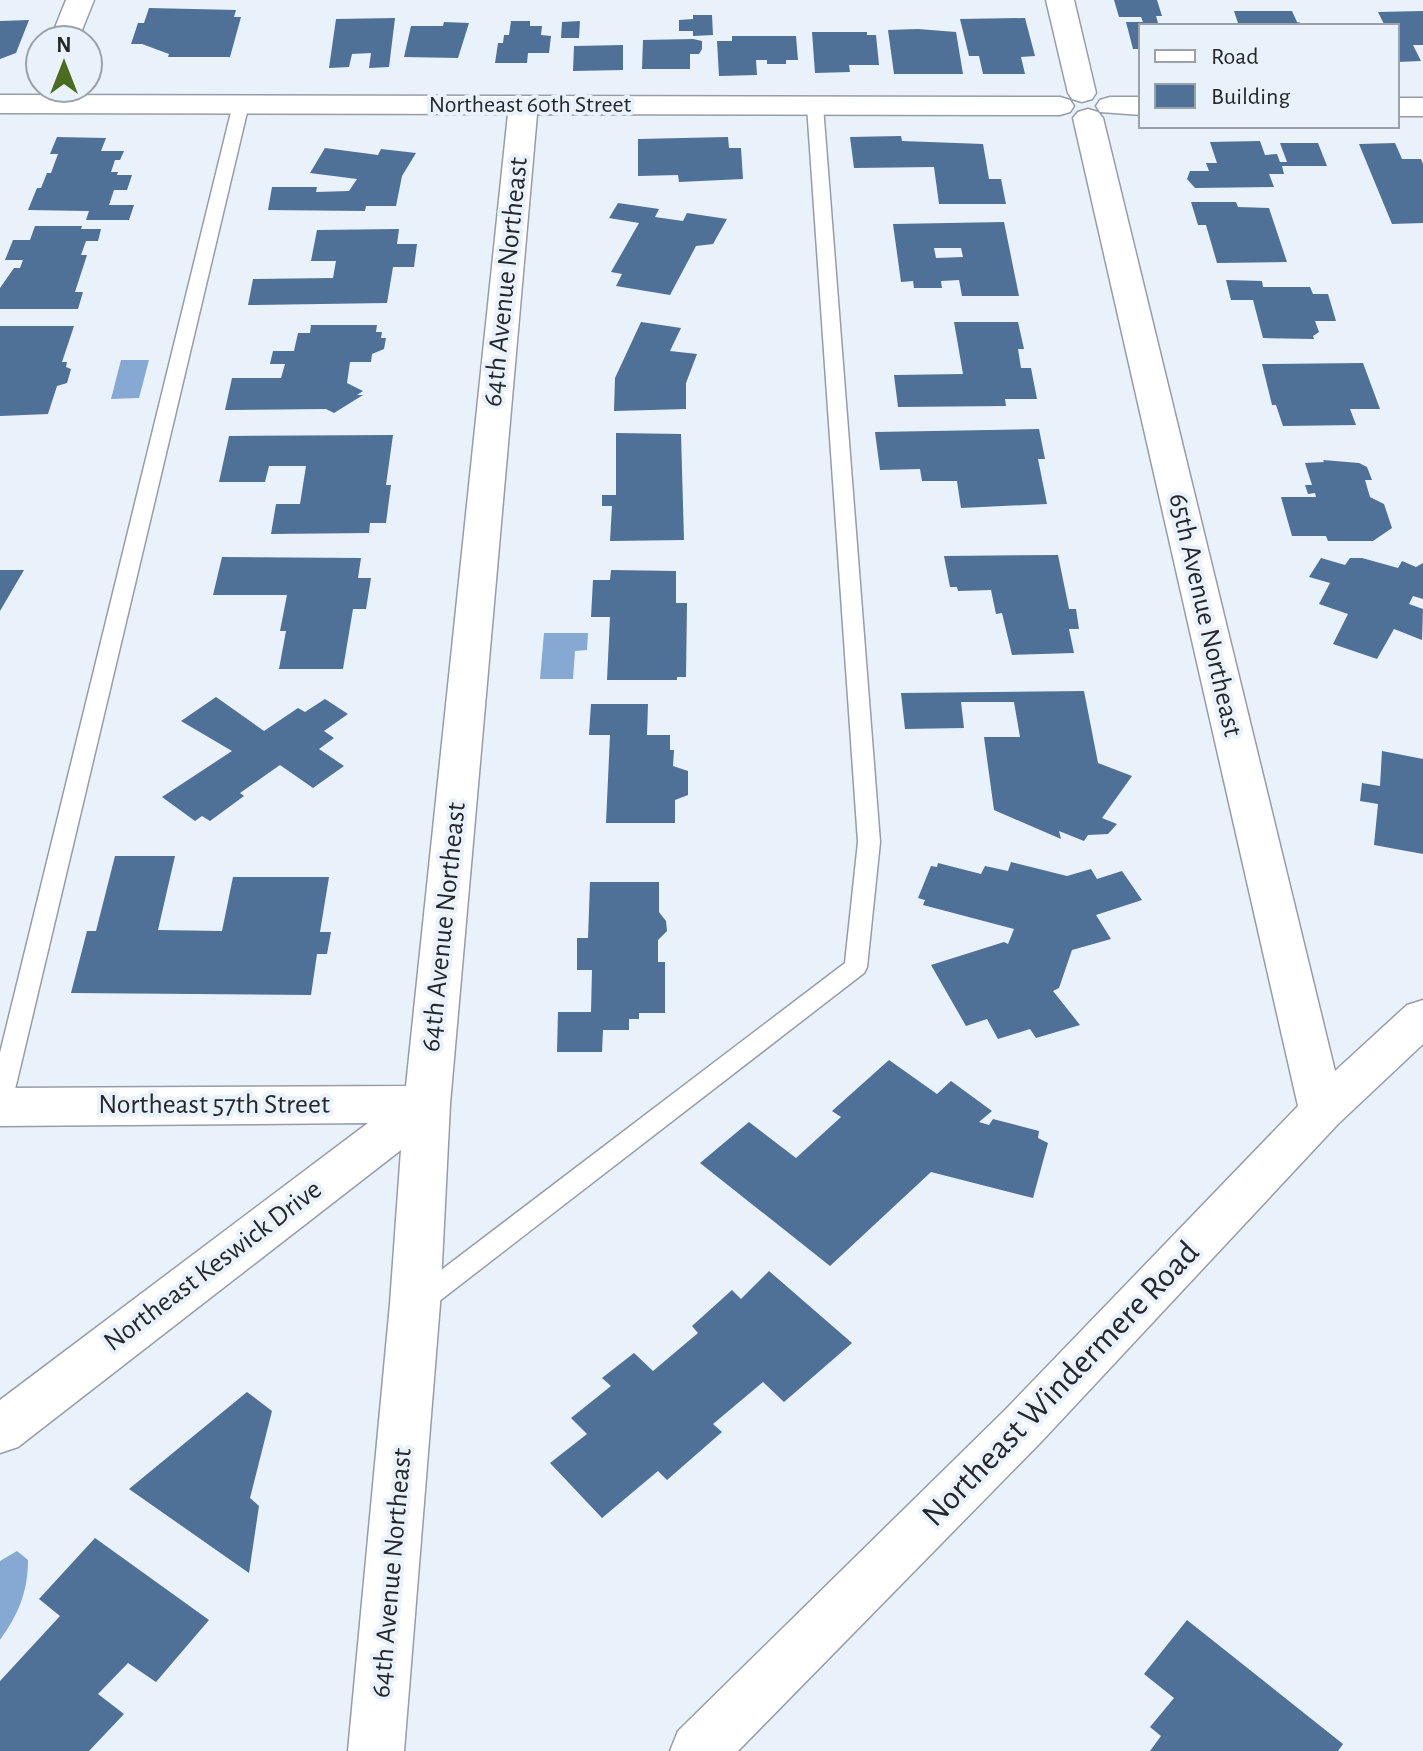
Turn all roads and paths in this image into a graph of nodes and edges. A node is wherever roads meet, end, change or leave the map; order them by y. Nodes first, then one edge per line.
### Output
1 (80, 0) edge
2 (1060, 0) edge
3 (70, 24) edge
4 (104, 98) edge
5 (24, 100) edge
6 (0, 104) edge
7 (241, 104) junction
8 (523, 105) junction
9 (815, 106) junction
10 (1085, 106) junction
11 (1139, 106) edge
12 (1399, 107) edge
13 (1423, 107) edge
14 (1423, 1017) edge
15 (0, 1104) edge
16 (427, 1104) junction
17 (1322, 1111) junction
18 (415, 1304) junction
19 (0, 1430) edge
20 (376, 1751) edge
21 (698, 1751) edge

1 - 3 street
2 - 10 street, 65th Avenue Northeast
4 - 7 street, Northeast 60th Street
5 - 6 street, Northeast 60th Street
7 - 8 street, Northeast 60th Street
7 - 15 lane
8 - 9 street, Northeast 60th Street
8 - 16 street, 64th Avenue Northeast
9 - 10 street, Northeast 60th Street
9 - 18 lane
10 - 11 street, Northeast 60th Street
10 - 17 street, 65th Avenue Northeast
12 - 13 street
14 - 17 street, Northeast Windermere Road
15 - 16 street, Northeast 57th Street
16 - 18 street, 64th Avenue Northeast
16 - 19 street, Northeast Keswick Drive
17 - 21 street, Northeast Windermere Road
18 - 20 street, 64th Avenue Northeast

